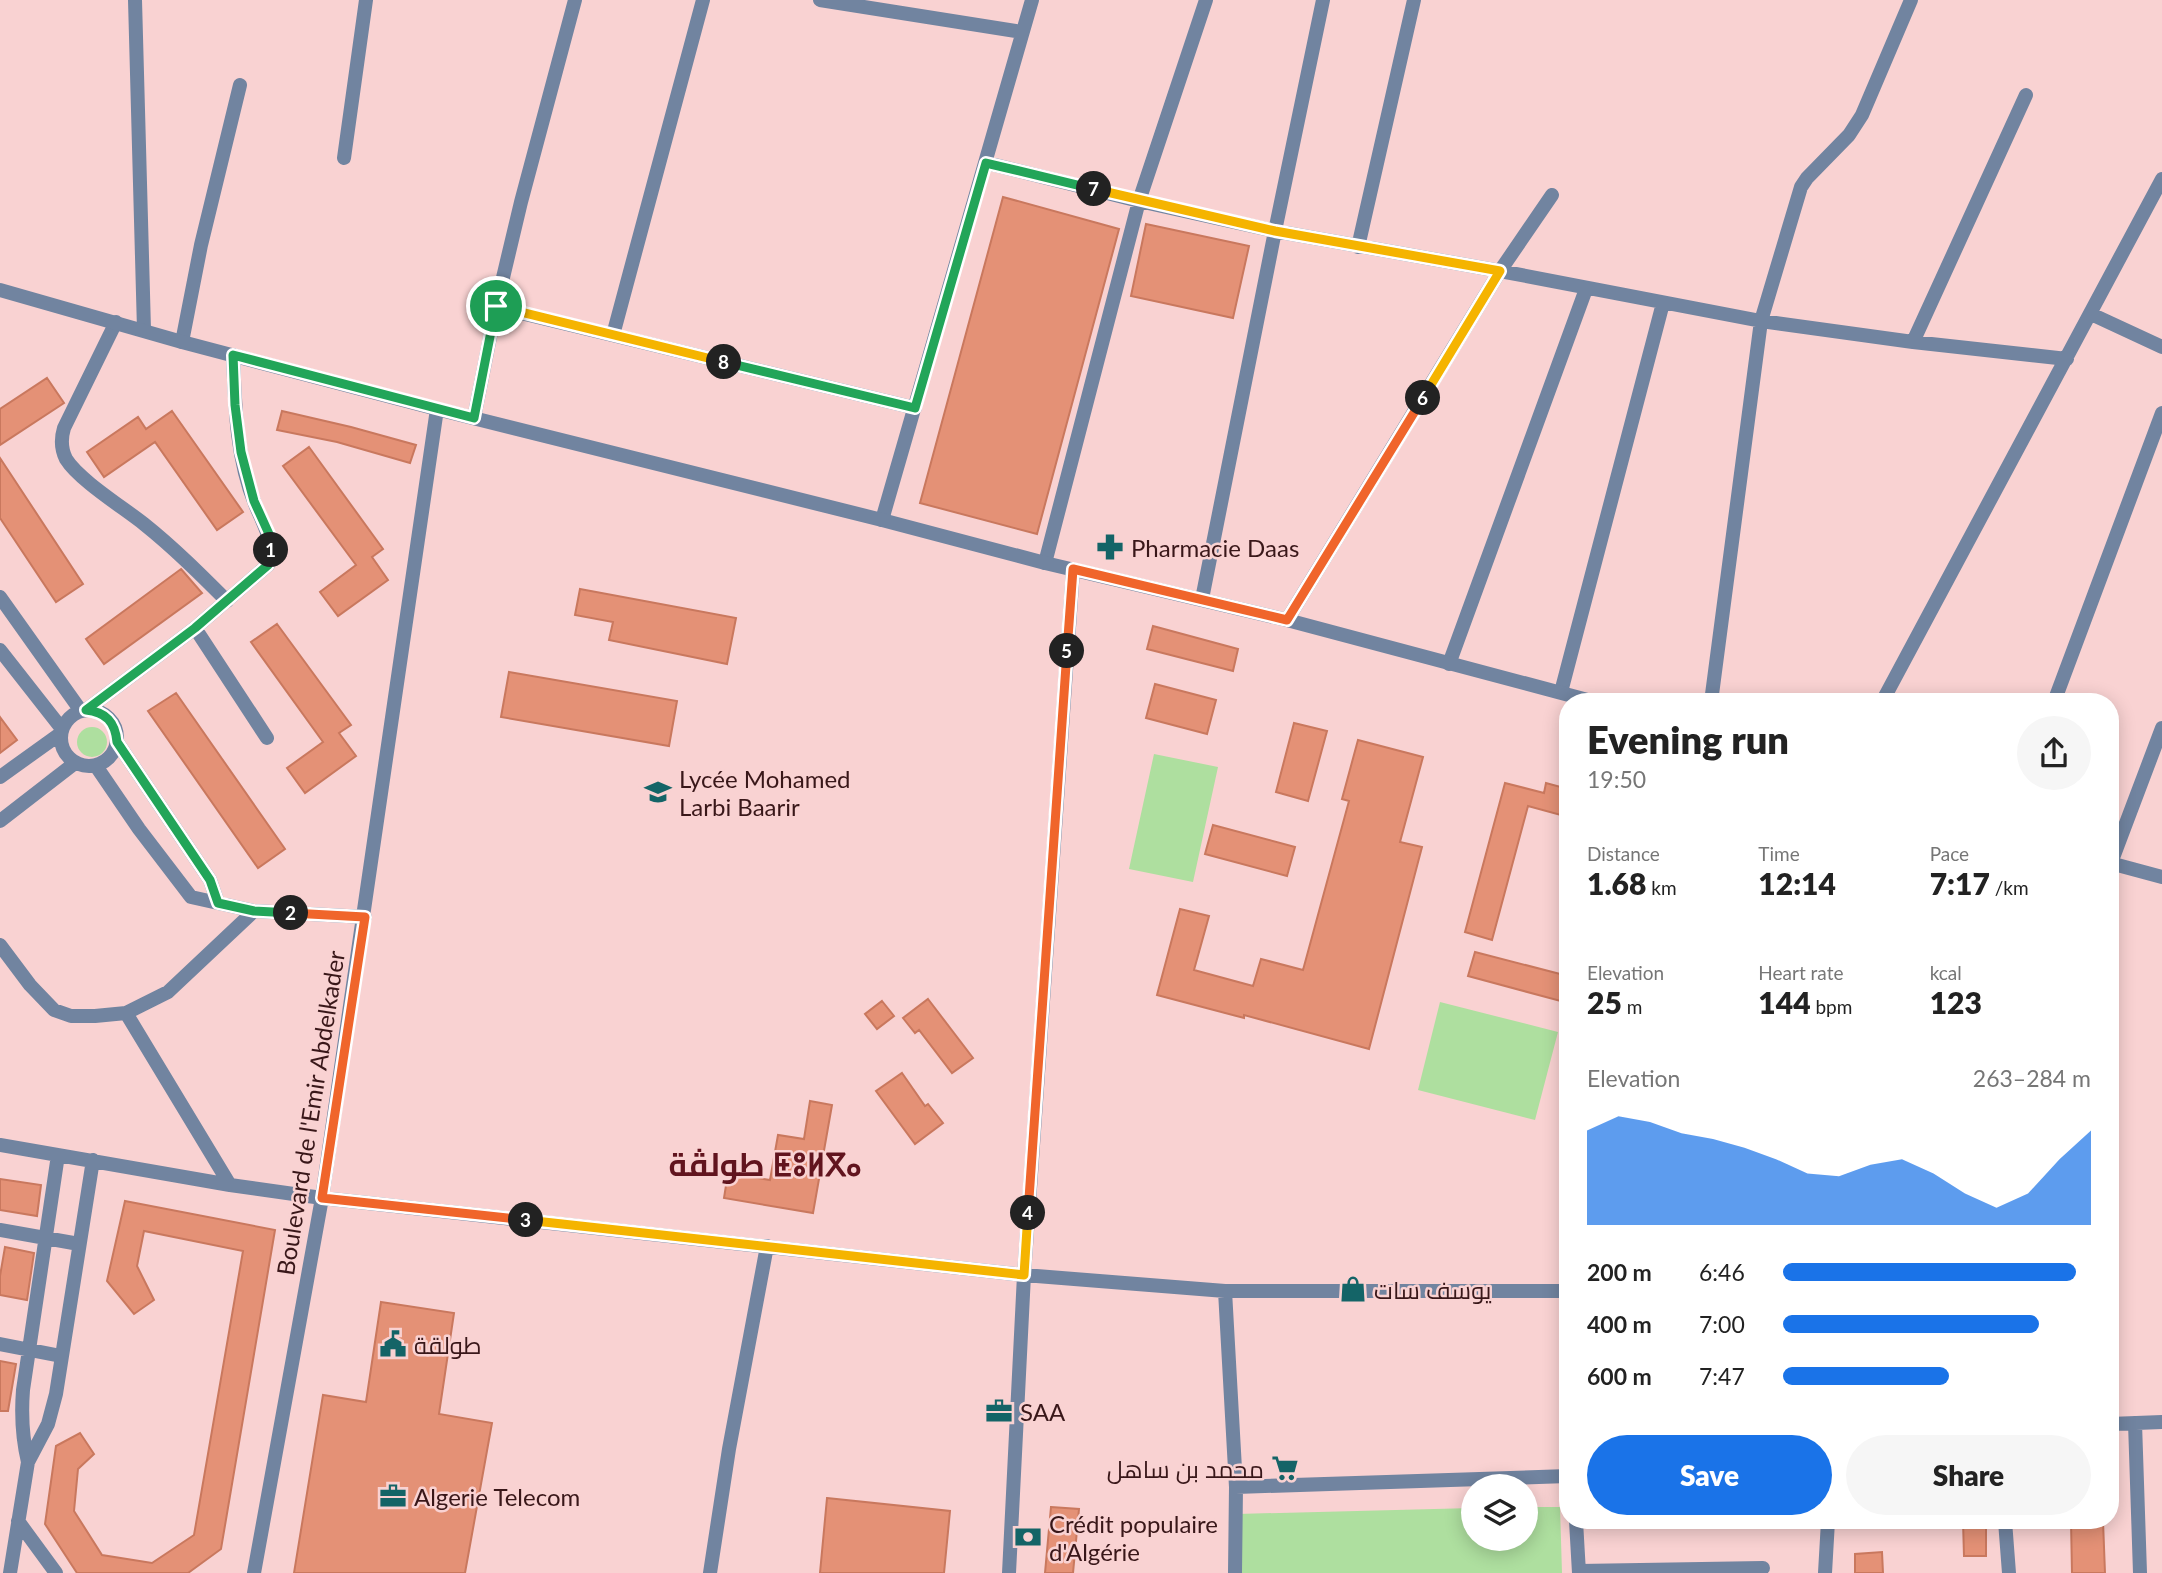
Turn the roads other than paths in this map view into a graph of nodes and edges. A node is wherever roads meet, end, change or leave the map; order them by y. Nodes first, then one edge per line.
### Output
1 (135, 0) edge
2 (366, 0) edge
3 (575, 0) edge
4 (703, 0) edge
5 (820, 0) edge
6 (1032, 0) edge
7 (1206, 0) edge
8 (1323, 0) edge
9 (1414, 0) edge
10 (1910, 0) edge
11 (1022, 32) junction
12 (240, 85) dead end
13 (2026, 95) dead end
14 (344, 158) dead end
15 (986, 163) junction
16 (2162, 179) edge
17 (1552, 195) dead end
18 (1139, 201) junction
19 (1275, 231) junction
20 (1358, 247) junction
21 (1500, 271) junction
22 (1586, 289) junction
23 (0, 290) edge
24 (1663, 303) junction
25 (496, 306) junction
26 (2091, 314) junction
27 (1761, 321) junction
28 (116, 322) junction
29 (144, 330) junction
30 (613, 335) junction
31 (182, 342) junction
32 (1913, 342) junction
33 (2162, 347) edge
34 (233, 355) junction
35 (2067, 359) junction
36 (915, 408) junction
37 (437, 409) junction
38 (2162, 413) edge
39 (474, 418) junction
40 (882, 520) junction
41 (1045, 563) junction
42 (1073, 569) junction
43 (0, 597) edge
44 (1202, 599) junction
45 (227, 601) junction
46 (1287, 620) junction
47 (195, 628) junction
48 (0, 650) edge
49 (1449, 664) junction
50 (1561, 692) junction
51 (1564, 693) edge
52 (1712, 693) edge
53 (1887, 693) edge
54 (2057, 693) edge
55 (84, 710) junction
56 (2162, 729) edge
57 (61, 732) junction
58 (267, 738) dead end
59 (117, 742) junction
60 (75, 764) junction
61 (96, 766) junction
62 (0, 777) edge
63 (0, 821) edge
64 (2119, 842) edge
65 (2119, 865) edge
66 (2162, 877) edge
67 (210, 880) junction
68 (191, 897) junction
69 (218, 903) junction
70 (254, 911) junction
71 (365, 917) junction
72 (0, 945) edge
73 (125, 1013) junction
74 (0, 1145) edge
75 (58, 1154) junction
76 (93, 1160) junction
77 (230, 1185) junction
78 (322, 1198) junction
79 (0, 1230) edge
80 (46, 1238) junction
81 (79, 1244) junction
82 (766, 1246) junction
83 (1024, 1275) junction
84 (1225, 1291) junction
85 (1559, 1291) edge
86 (0, 1344) edge
87 (28, 1349) junction
88 (61, 1356) junction
89 (2162, 1422) edge
90 (2135, 1423) junction
91 (2119, 1424) edge
92 (28, 1462) junction
93 (1559, 1476) edge
94 (1236, 1487) junction
95 (18, 1521) junction
96 (1576, 1529) edge
97 (1828, 1529) edge
98 (2006, 1529) edge
99 (1763, 1568) dead end
100 (1579, 1572) edge
101 (9, 1573) edge
102 (56, 1573) edge
103 (254, 1573) edge
104 (710, 1573) edge
105 (1009, 1573) edge
106 (1235, 1573) edge
107 (1825, 1573) edge
108 (2009, 1573) edge
109 (2140, 1573) edge

1 - 29 street
2 - 14 street
3 - 25 street
4 - 30 street
5 - 11 street
6 - 11 street
7 - 18 street
8 - 19 street
9 - 20 street
10 - 27 street
11 - 15 street
12 - 31 street
13 - 32 street
15 - 18 street
15 - 36 street
16 - 26 street
17 - 21 street
18 - 19 street
18 - 41 street
19 - 20 street
19 - 44 street
20 - 21 street
21 - 22 street
21 - 46 street
22 - 24 street
22 - 49 street
23 - 28 street
24 - 27 street
24 - 50 street
25 - 30 street
25 - 39 street
26 - 33 street
26 - 35 street
27 - 32 street
27 - 52 street
28 - 29 street
28 - 45 street
29 - 31 street
30 - 36 street
31 - 34 street
32 - 35 street
34 - 37 street
34 - 45 street
35 - 53 street
36 - 40 street
37 - 39 street
37 - 71 street, Boulevard de l'Emir Abdelkader
38 - 54 street
39 - 40 street
40 - 41 street
41 - 42 street
42 - 44 street
42 - 83 street
43 - 55 street
44 - 46 street
45 - 47 street
46 - 49 street
47 - 55 street
47 - 58 street
48 - 57 street
49 - 50 street
50 - 51 street
55 - 57 street
55 - 59 street
56 - 64 street
57 - 60 street
57 - 62 street
59 - 61 street
59 - 67 street
60 - 61 street
60 - 63 street
61 - 68 street
65 - 66 street
67 - 68 street
67 - 69 street
68 - 69 street
69 - 70 street
70 - 71 street
70 - 73 street
71 - 78 street, Boulevard de l'Emir Abdelkader
72 - 73 street
73 - 77 street
74 - 75 street
75 - 76 street
75 - 80 street
76 - 77 street
76 - 81 street
77 - 78 street
78 - 82 street
78 - 103 street, Boulevard de l'Emir Abdelkader
79 - 80 street
80 - 81 street
80 - 87 street
81 - 88 street
82 - 83 street
82 - 104 street
83 - 84 street
83 - 105 street
84 - 85 street
84 - 94 street
86 - 87 street
87 - 88 street
87 - 92 street
88 - 92 street
89 - 90 street
90 - 91 street
90 - 109 street
92 - 95 street
93 - 94 street
94 - 106 street
95 - 101 street
95 - 102 street
96 - 100 street
97 - 107 street
98 - 108 street
99 - 100 street

